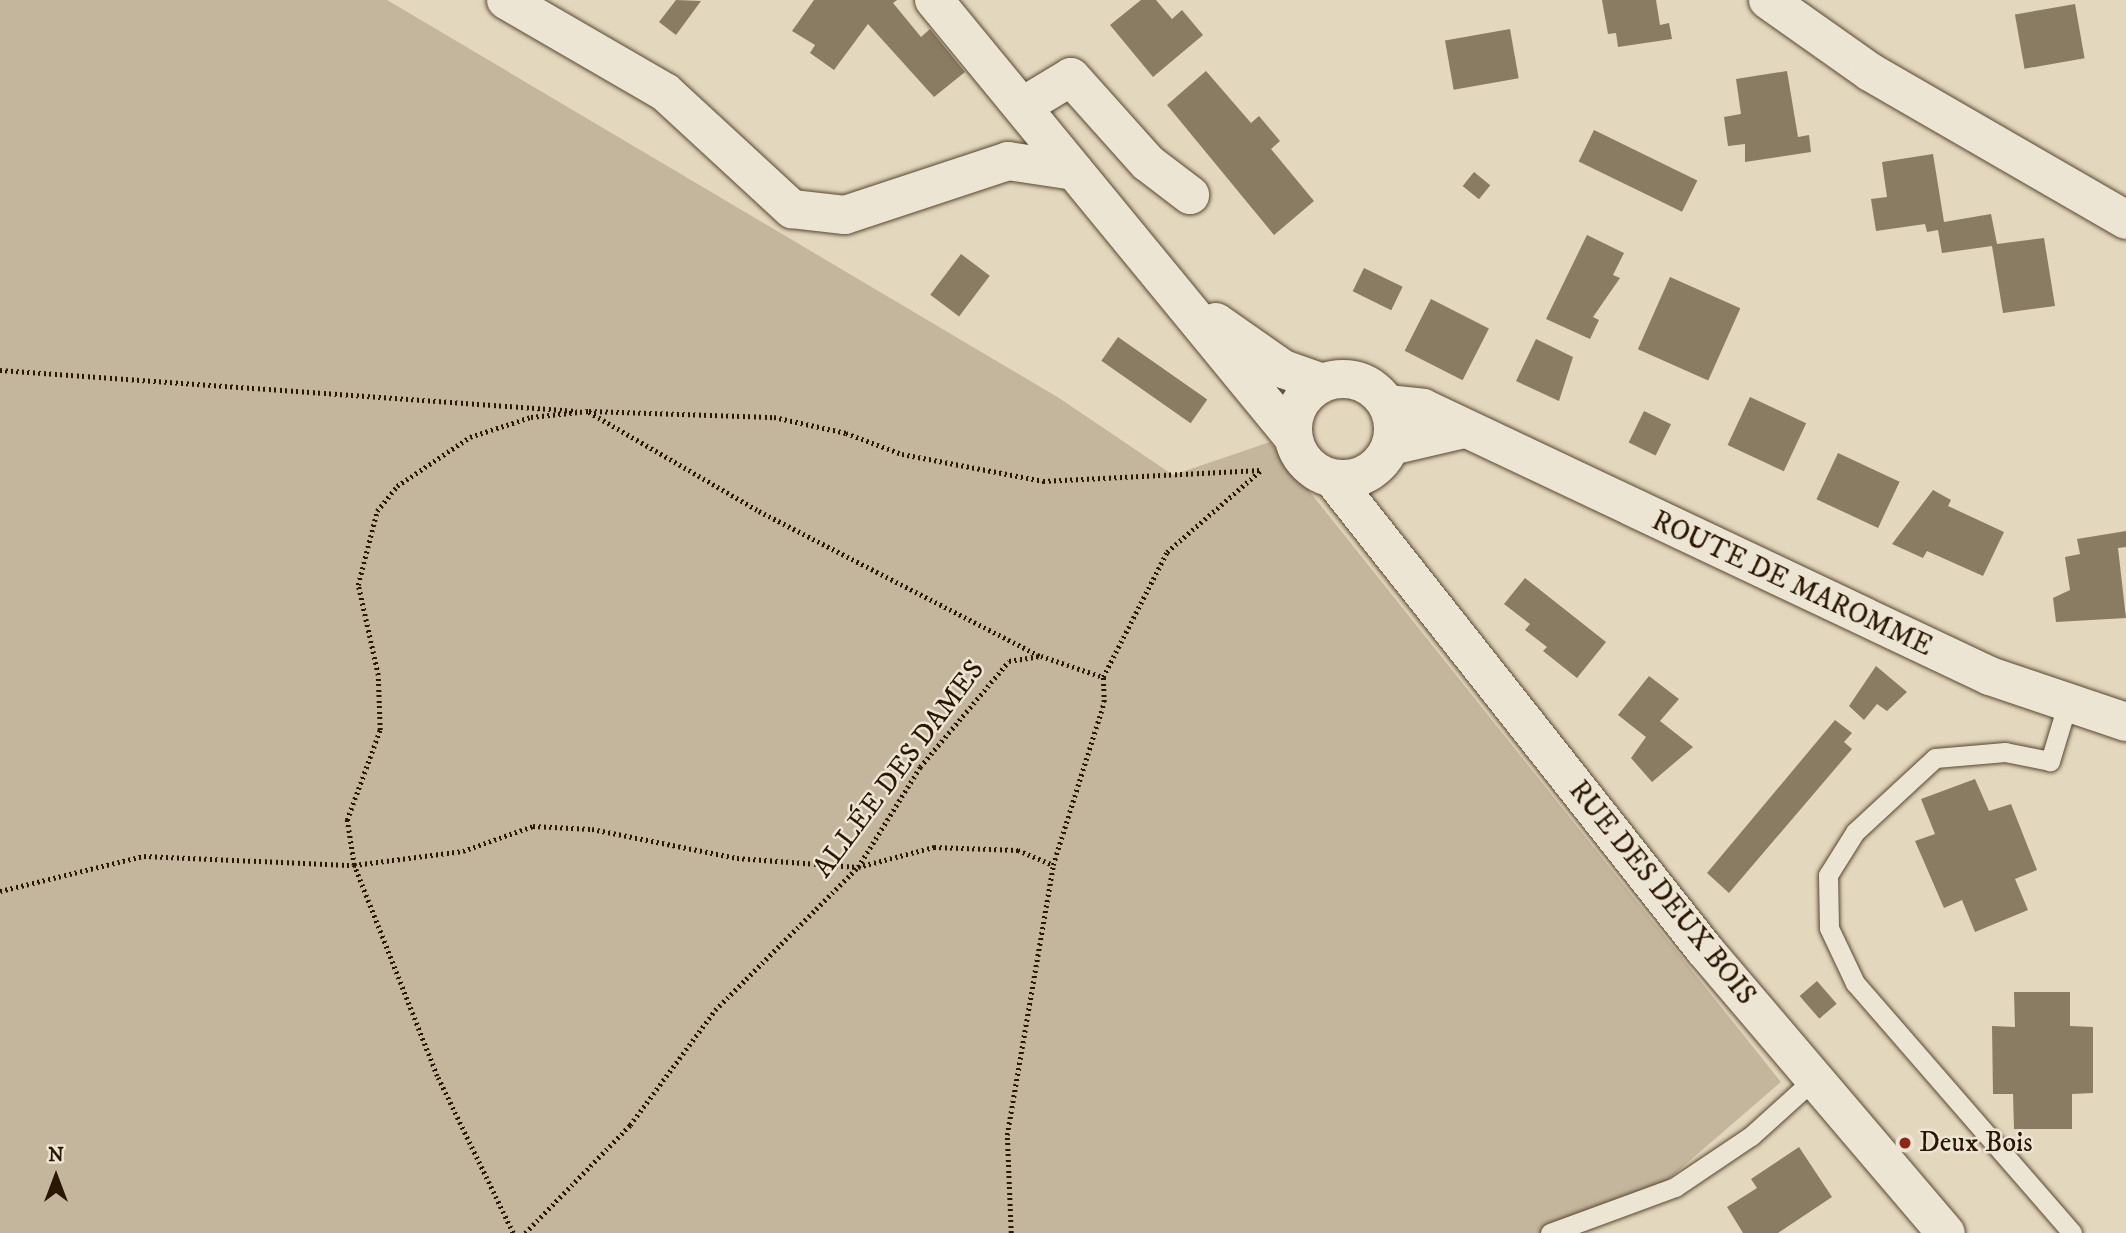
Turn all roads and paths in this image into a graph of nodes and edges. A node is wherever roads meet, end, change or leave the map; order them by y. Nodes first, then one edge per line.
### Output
1 (506, 0) edge
2 (934, 0) edge
3 (1768, 0) edge
4 (1023, 106) junction
5 (1074, 170) junction
6 (1190, 195) dead end
7 (2126, 220) edge
8 (1180, 296) junction
9 (0, 370) edge
10 (1323, 383) junction
11 (1387, 404) junction
12 (589, 411) junction
13 (1464, 429) junction
14 (1295, 445) junction
15 (1383, 457) junction
16 (1261, 470) junction
17 (1333, 479) junction
18 (1387, 545) junction
19 (1041, 656) junction
20 (1103, 677) junction
21 (2067, 705) junction
22 (2126, 722) edge
23 (354, 865) junction
24 (1053, 865) junction
25 (858, 867) junction
26 (0, 891) edge
27 (1814, 1079) junction
28 (513, 1233) edge
29 (525, 1233) edge
30 (1011, 1233) edge
31 (1550, 1233) edge
32 (1946, 1233) edge
33 (2072, 1233) edge

1 - 5 street
2 - 4 street
3 - 7 street
4 - 5 street
4 - 6 street
5 - 8 street
8 - 10 street
8 - 14 street
9 - 12 path
10 - 11 street
10 - 14 street
11 - 13 street, ROUTE DE MAROMME
11 - 15 street
12 - 16 path
12 - 19 path
12 - 23 path
13 - 15 street
13 - 21 street, ROUTE DE MAROMME
14 - 16 path
14 - 17 street
15 - 17 street
15 - 18 street
16 - 20 path
17 - 18 street, RUE DES DEUX BOIS
18 - 27 street, RUE DES DEUX BOIS
19 - 20 path
19 - 25 path, ALLÉE DES DAMES
20 - 24 path
21 - 22 street, ROUTE DE MAROMME
21 - 33 lane
23 - 25 path
23 - 26 path
23 - 28 path
24 - 25 path
24 - 30 path
25 - 29 path, ALLÉE DES DAMES
27 - 31 lane
27 - 32 street, RUE DES DEUX BOIS

